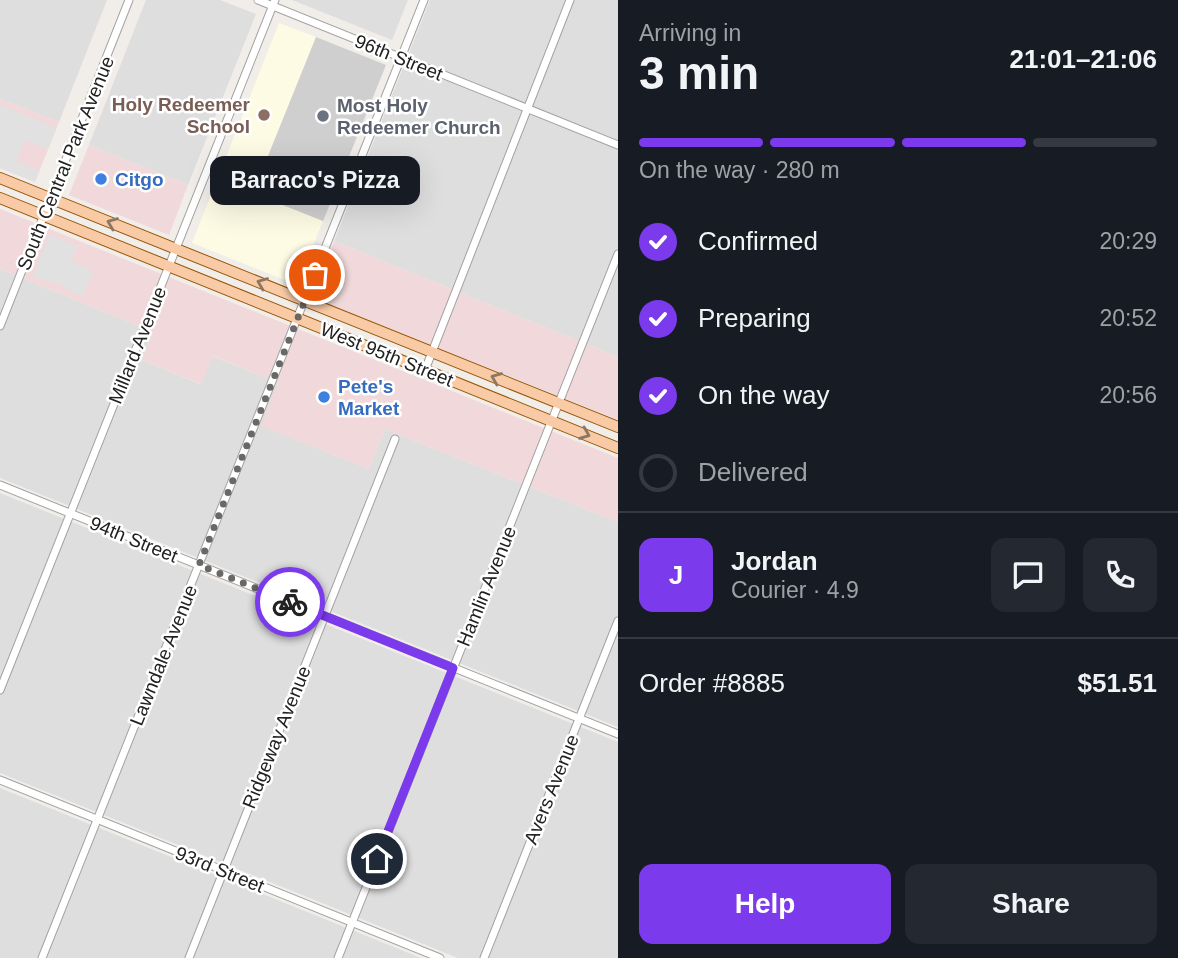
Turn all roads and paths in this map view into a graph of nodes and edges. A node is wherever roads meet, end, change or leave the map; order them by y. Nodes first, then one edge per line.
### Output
1 (129, 0) edge
2 (258, 0) edge
3 (424, 0) edge
4 (570, 0) edge
5 (274, 3) edge
6 (401, 58) junction
7 (528, 108) junction
8 (618, 145) edge
9 (0, 178) edge
10 (0, 198) edge
11 (51, 198) junction
12 (44, 216) junction
13 (176, 249) junction
14 (618, 254) edge
15 (169, 266) junction
16 (305, 301) junction
17 (298, 318) junction
18 (0, 326) edge
19 (432, 352) junction
20 (425, 370) junction
21 (559, 403) junction
22 (552, 421) junction
23 (618, 427) edge
24 (395, 439) dead end
25 (618, 447) edge
26 (0, 485) edge
27 (70, 513) junction
28 (199, 565) junction
29 (324, 616) junction
30 (618, 621) edge
31 (453, 668) junction
32 (0, 690) edge
33 (579, 719) junction
34 (618, 734) edge
35 (0, 780) edge
36 (97, 819) junction
37 (223, 870) junction
38 (352, 922) junction
39 (41, 958) edge
40 (189, 958) edge
41 (338, 958) edge
42 (440, 958) edge
43 (484, 958) edge

1 - 11 street, South Central Park Avenue
2 - 5 street, 96th Street
3 - 6 street, Lawndale Avenue
4 - 7 street
5 - 6 street, 96th Street
5 - 13 street, Millard Avenue
6 - 7 street, 96th Street
6 - 16 street, Lawndale Avenue
7 - 8 street, 96th Street
7 - 19 street
9 - 11 main road, West 95th Street
10 - 12 main road, West 95th Street
11 - 12 street, South Central Park Avenue
13 -> 11 main road, West 95th Street
12 - 15 main road, West 95th Street
12 - 18 street, South Central Park Avenue
13 - 15 street, Millard Avenue
16 -> 13 main road, West 95th Street
14 - 21 street, Hamlin Avenue
15 - 17 main road, West 95th Street
15 - 27 street, Millard Avenue
16 - 17 street, Lawndale Avenue
16 - 19 main road, West 95th Street
17 - 20 main road, West 95th Street
17 - 28 street, Lawndale Avenue
19 - 20 street
21 -> 19 main road, West 95th Street
20 - 22 main road, West 95th Street
21 - 22 street, Hamlin Avenue
21 - 23 main road, West 95th Street
22 -> 25 main road, West 95th Street
22 - 31 street, Hamlin Avenue
24 - 29 street, Ridgeway Avenue
26 - 27 street, 94th Street
27 - 28 street, 94th Street
27 - 32 street, Millard Avenue
28 - 29 street, 94th Street
28 - 36 street, Lawndale Avenue
29 - 31 street, 94th Street
29 - 37 street, Ridgeway Avenue
30 - 33 street, Avers Avenue
31 - 33 street, 94th Street
31 - 38 street, Hamlin Avenue
33 - 34 street, 94th Street
33 - 43 street, Avers Avenue
35 - 36 street, 93rd Street
36 - 37 street, 93rd Street
36 - 39 street, Lawndale Avenue
37 - 38 street, 93rd Street
37 - 40 street, Ridgeway Avenue
38 - 41 street, Hamlin Avenue
38 - 42 street, 93rd Street

